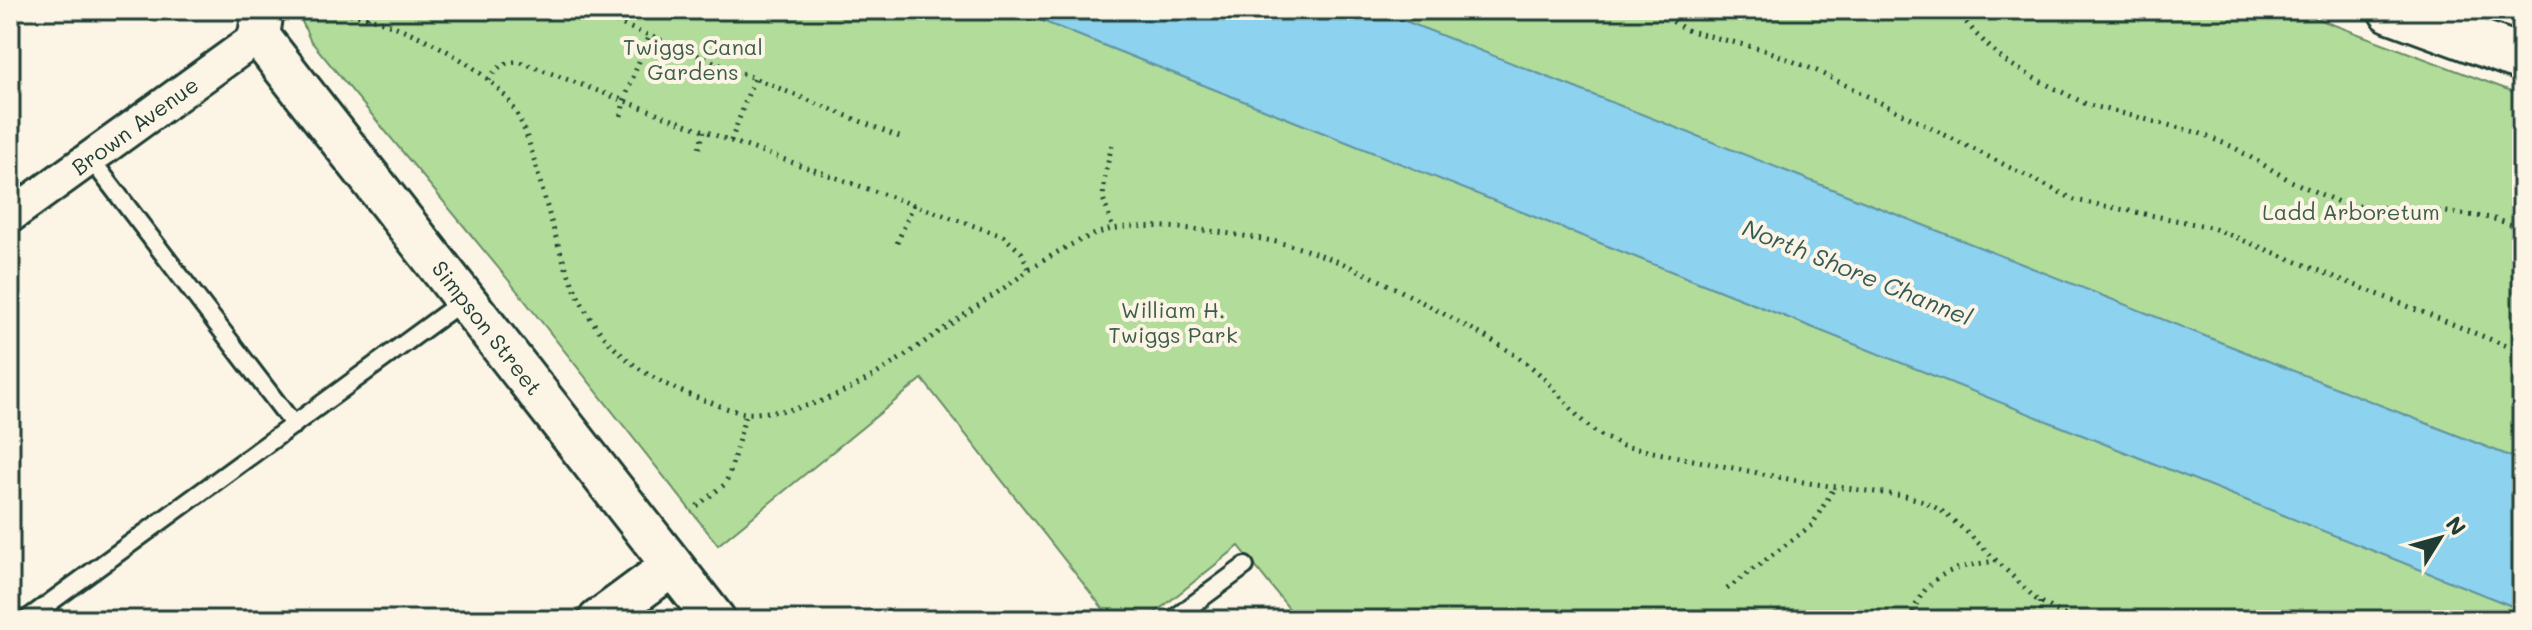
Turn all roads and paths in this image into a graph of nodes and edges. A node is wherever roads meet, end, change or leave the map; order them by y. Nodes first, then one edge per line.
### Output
1 (303, 10) edge
2 (370, 10) edge
3 (586, 10) edge
4 (1662, 10) edge
5 (1956, 10) edge
6 (2391, 10) edge
7 (367, 18) junction
8 (261, 23) edge
9 (649, 35) junction
10 (2522, 58) edge
11 (754, 78) junction
12 (488, 80) junction
13 (624, 101) junction
14 (621, 116) dead end
15 (704, 131) junction
16 (904, 139) dead end
17 (731, 141) junction
18 (1112, 145) dead end
19 (699, 148) dead end
20 (90, 158) junction
21 (914, 204) junction
22 (10, 216) edge
23 (2522, 228) edge
24 (1113, 229) junction
25 (897, 243) dead end
26 (1029, 270) junction
27 (465, 300) junction
28 (2522, 352) edge
29 (746, 413) junction
30 (294, 425) junction
31 (1834, 488) junction
32 (697, 506) dead end
33 (1997, 561) junction
34 (672, 566) junction
35 (1245, 566) dead end
36 (1727, 589) dead end
37 (2040, 601) junction
38 (26, 620) edge
39 (599, 620) edge
40 (715, 620) edge
41 (1172, 620) edge
42 (1910, 620) edge
43 (2040, 620) edge
44 (2073, 620) edge

1 - 7 path
2 - 7 path
3 - 9 path
4 - 28 path
5 - 23 path
6 - 10 main road
7 - 12 path
8 - 20 street, Brown Avenue
8 - 27 street, Simpson Street
9 - 11 path
9 - 13 path
11 - 16 path
11 - 17 path
12 - 13 path
12 - 29 path
13 - 14 path
13 - 15 path
15 - 17 path
15 - 19 path
17 - 21 path
18 - 24 path
20 - 22 street, Brown Avenue
20 - 30 lane
21 - 25 path
21 - 26 path
24 - 26 path
24 - 31 path
26 - 29 path
27 - 30 lane
27 - 34 street, Simpson Street
29 - 32 path
30 - 38 lane
31 - 33 path
31 - 36 path
33 - 37 path
33 - 42 path
34 - 39 street
34 - 40 street, Simpson Street
35 - 41 lane
37 - 43 path
37 - 44 path

